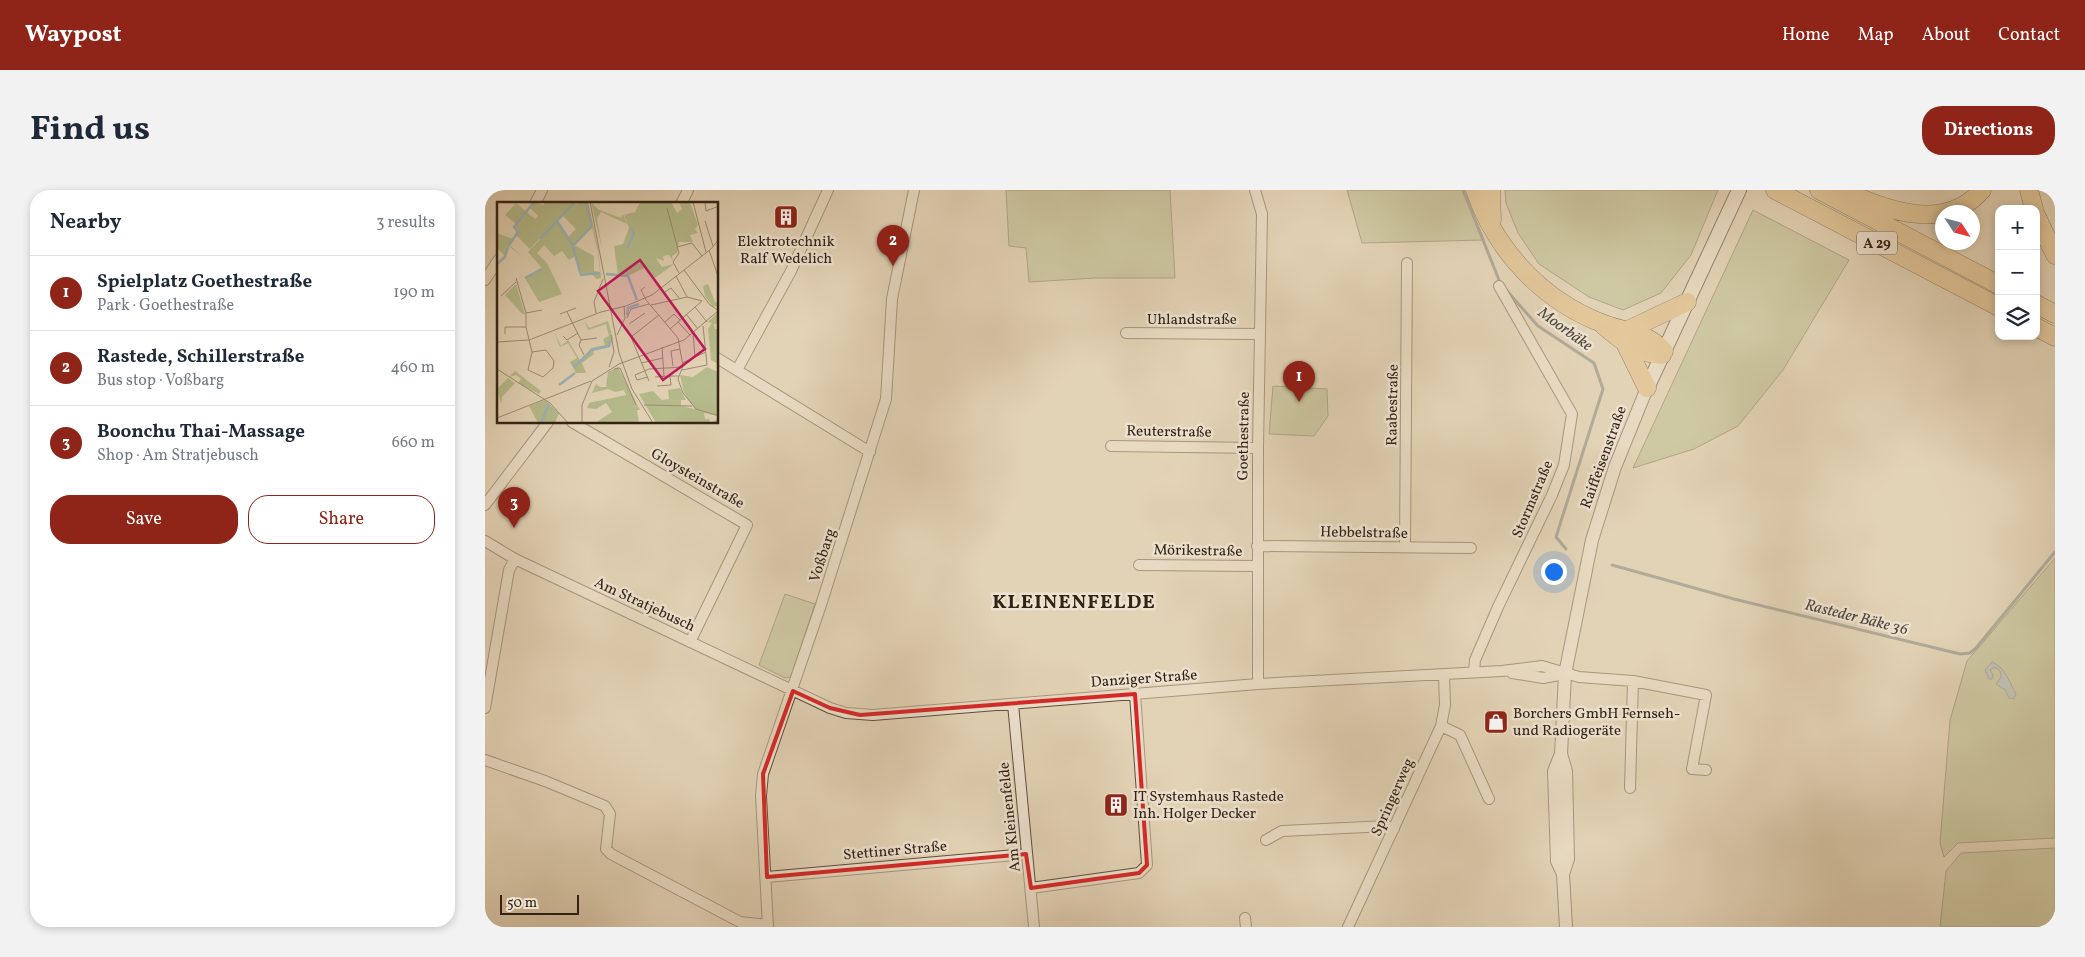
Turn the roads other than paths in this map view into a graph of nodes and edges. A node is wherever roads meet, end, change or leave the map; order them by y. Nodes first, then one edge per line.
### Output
1 (542, 190) edge
2 (688, 190) edge
3 (828, 190) edge
4 (914, 190) edge
5 (1255, 190) edge
6 (1475, 190) edge
7 (1491, 190) edge
8 (1739, 190) edge
9 (1775, 190) edge
10 (1819, 190) edge
11 (1841, 190) edge
12 (1982, 190) edge
13 (2029, 190) edge
14 (536, 202) edge
15 (682, 202) edge
16 (2033, 205) edge
17 (2040, 223) edge
18 (1493, 228) junction
19 (2055, 255) edge
20 (497, 262) edge
21 (1407, 263) dead end
22 (485, 280) edge
23 (1995, 283) edge
24 (1499, 286) dead end
25 (1687, 302) junction
26 (1995, 305) edge
27 (2040, 306) edge
28 (2055, 314) edge
29 (2040, 329) edge
30 (1126, 333) dead end
31 (1259, 334) junction
32 (1627, 336) junction
33 (2055, 337) edge
34 (1663, 353) junction
35 (719, 359) edge
36 (737, 370) junction
37 (1647, 388) junction
38 (546, 424) edge
39 (575, 424) edge
40 (1111, 446) dead end
41 (1258, 448) junction
42 (870, 452) junction
43 (485, 505) edge
44 (485, 541) edge
45 (1257, 546) junction
46 (1405, 547) junction
47 (1471, 548) dead end
48 (515, 559) junction
49 (1139, 565) dead end
50 (1257, 566) junction
51 (690, 642) junction
52 (1474, 672) junction
53 (1565, 674) junction
54 (1443, 675) junction
55 (1633, 681) junction
56 (1258, 684) junction
57 (793, 691) junction
58 (1135, 694) junction
59 (1013, 704) junction
60 (485, 708) edge
61 (1441, 726) junction
62 (485, 760) edge
63 (1706, 770) dead end
64 (1630, 788) dead end
65 (1489, 799) dead end
66 (1394, 829) junction
67 (1265, 840) dead end
68 (1026, 854) junction
69 (767, 877) junction
70 (1031, 888) junction
71 (768, 926) edge
72 (1034, 927) edge
73 (1348, 927) edge
74 (1567, 927) edge

1 - 14 street
2 - 15 street
3 - 36 street
4 - 42 street, Voßbarg
5 - 31 street, Goethestraße
6 - 18 highway
7 - 18 highway
8 - 25 main road, Raiffeisenstraße
9 - 26 highway, A 29
10 - 23 highway, A 29
11 - 12 highway, A 29
13 - 16 highway
17 - 19 highway
18 - 32 highway
20 - 22 street
21 - 46 street, Raabestraße
24 - 52 street, Stormstraße
25 - 32 highway
25 - 34 main road, Raiffeisenstraße
27 - 28 highway
29 - 33 highway
30 - 31 street, Uhlandstraße
31 - 41 street, Goethestraße
32 - 34 highway
32 - 37 highway
34 - 37 main road, Raiffeisenstraße
35 - 36 street
36 - 42 street
37 - 53 street, Raiffeisenstraße
38 - 43 street
39 - 51 street, Gloysteinstraße
40 - 41 street, Reuterstraße
41 - 45 street, Goethestraße
42 - 57 street, Voßbarg
44 - 48 street, Am Stratjebusch
45 - 46 street, Hebbelstraße
45 - 50 street, Goethestraße
46 - 47 street, Hebbelstraße
48 - 51 street, Am Stratjebusch
48 - 60 street
49 - 50 street, Mörikestraße
50 - 56 street, Goethestraße
51 - 57 street, Am Stratjebusch
52 - 53 street, Danziger Straße
52 - 54 street, Danziger Straße
53 - 55 street, Danziger Straße
53 - 74 street, Raiffeisenstraße
54 - 56 street, Danziger Straße
54 - 61 street, Springerweg
55 - 63 street, Danziger Straße
55 - 64 street
56 - 58 street, Danziger Straße
57 - 59 street, Danziger Straße
57 - 69 street, Voßbarg
58 - 59 street, Danziger Straße
58 - 70 street
59 - 68 street, Am Kleinenfelde
61 - 65 street
61 - 66 street, Springerweg
62 - 71 street
66 - 67 street
66 - 73 street, Springerweg
68 - 69 street, Stettiner Straße
68 - 70 street, Am Kleinenfelde
69 - 71 street, Voßbarg
70 - 72 street, Am Kleinenfelde

